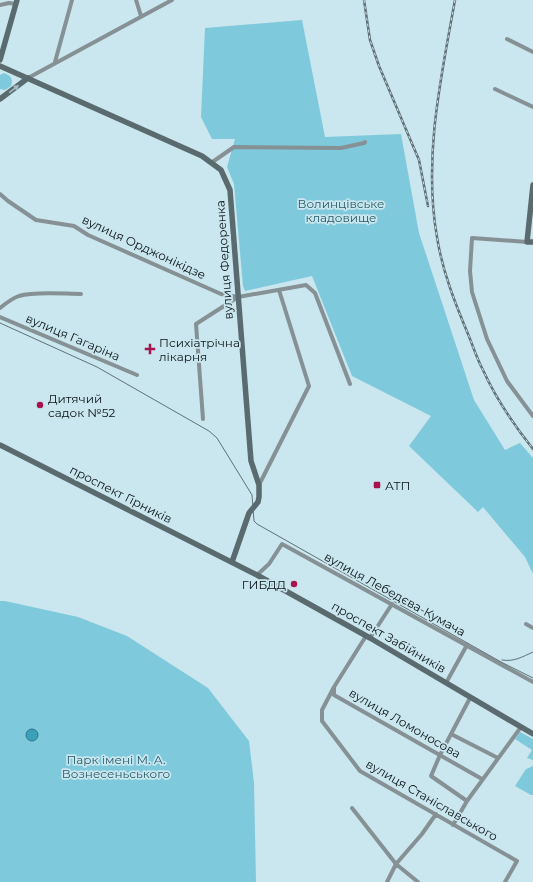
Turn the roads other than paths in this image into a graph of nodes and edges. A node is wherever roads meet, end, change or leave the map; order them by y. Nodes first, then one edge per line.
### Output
1 (72, 0) edge
2 (136, 0) edge
3 (172, 0) edge
4 (16, 2) edge
5 (0, 5) edge
6 (141, 16) junction
7 (507, 39) dead end
8 (533, 52) edge
9 (0, 60) edge
10 (55, 62) junction
11 (0, 66) edge
12 (28, 78) junction
13 (495, 89) dead end
14 (0, 99) edge
15 (533, 107) edge
16 (365, 142) dead end
17 (212, 163) junction
18 (533, 184) edge
19 (0, 194) edge
20 (530, 242) edge
21 (278, 290) junction
22 (81, 294) dead end
23 (238, 297) junction
24 (0, 308) edge
25 (0, 317) edge
26 (138, 375) dead end
27 (350, 384) dead end
28 (533, 416) edge
29 (203, 419) dead end
30 (0, 445) edge
31 (259, 485) junction
32 (232, 562) junction
33 (256, 575) junction
34 (392, 604) junction
35 (526, 624) dead end
36 (533, 628) edge
37 (368, 637) junction
38 (467, 645) junction
39 (533, 682) edge
40 (446, 683) junction
41 (334, 687) junction
42 (470, 698) junction
43 (521, 727) junction
44 (451, 734) junction
45 (533, 734) edge
46 (440, 755) junction
47 (498, 758) junction
48 (482, 779) junction
49 (467, 801) junction
50 (352, 808) dead end
51 (436, 814) junction
52 (454, 825) junction
53 (396, 864) junction
54 (387, 882) edge
55 (418, 882) edge
56 (505, 882) edge

1 - 10 street
2 - 6 street
3 - 6 street
4 - 5 street
4 - 9 main road
6 - 10 street
7 - 8 street
10 - 12 street
11 - 12 main road, вулиця Федоренка
14 -> 12 main road
12 - 17 main road, вулиця Федоренка
13 - 15 street
16 - 17 street
17 - 23 main road, вулиця Федоренка
18 - 20 main road
19 - 23 street, вулиця Орджонікідзе
20 - 28 street
21 - 23 street
21 - 27 street
21 - 31 street
22 - 24 street
23 - 29 street
23 - 31 main road, вулиця Федоренка
25 - 26 street, вулиця Гагаріна
30 - 32 main road, проспект Гірників
31 - 32 main road, вулиця Федоренка
32 - 33 main road, проспект Забійників
33 - 34 street, вулиця Лебедєва-Кумача
33 - 37 main road, проспект Забійників
34 - 37 street, вулиця Ломоносова
34 - 38 street, вулиця Лебедєва-Кумача
35 - 36 street
37 - 40 main road, проспект Забійників
37 - 41 street, вулиця Ломоносова
38 - 39 street, вулиця Лебедєва-Кумача
38 - 40 street
40 - 42 main road, проспект Забійників
41 - 46 street, вулиця Ломоносова
41 - 51 street, вулиця Станіславського
42 - 43 main road, проспект Забійників
42 - 44 street
43 - 45 main road, проспект Забійників
43 - 47 street
44 - 46 street
44 - 47 street
46 - 48 street, вулиця Ломоносова
46 - 49 street
47 - 48 street
48 - 49 street
49 - 52 street
50 - 53 street
51 - 52 street, вулиця Станіславського
51 - 53 street
52 - 56 street, вулиця Станіславського
53 - 54 street
53 - 55 street

